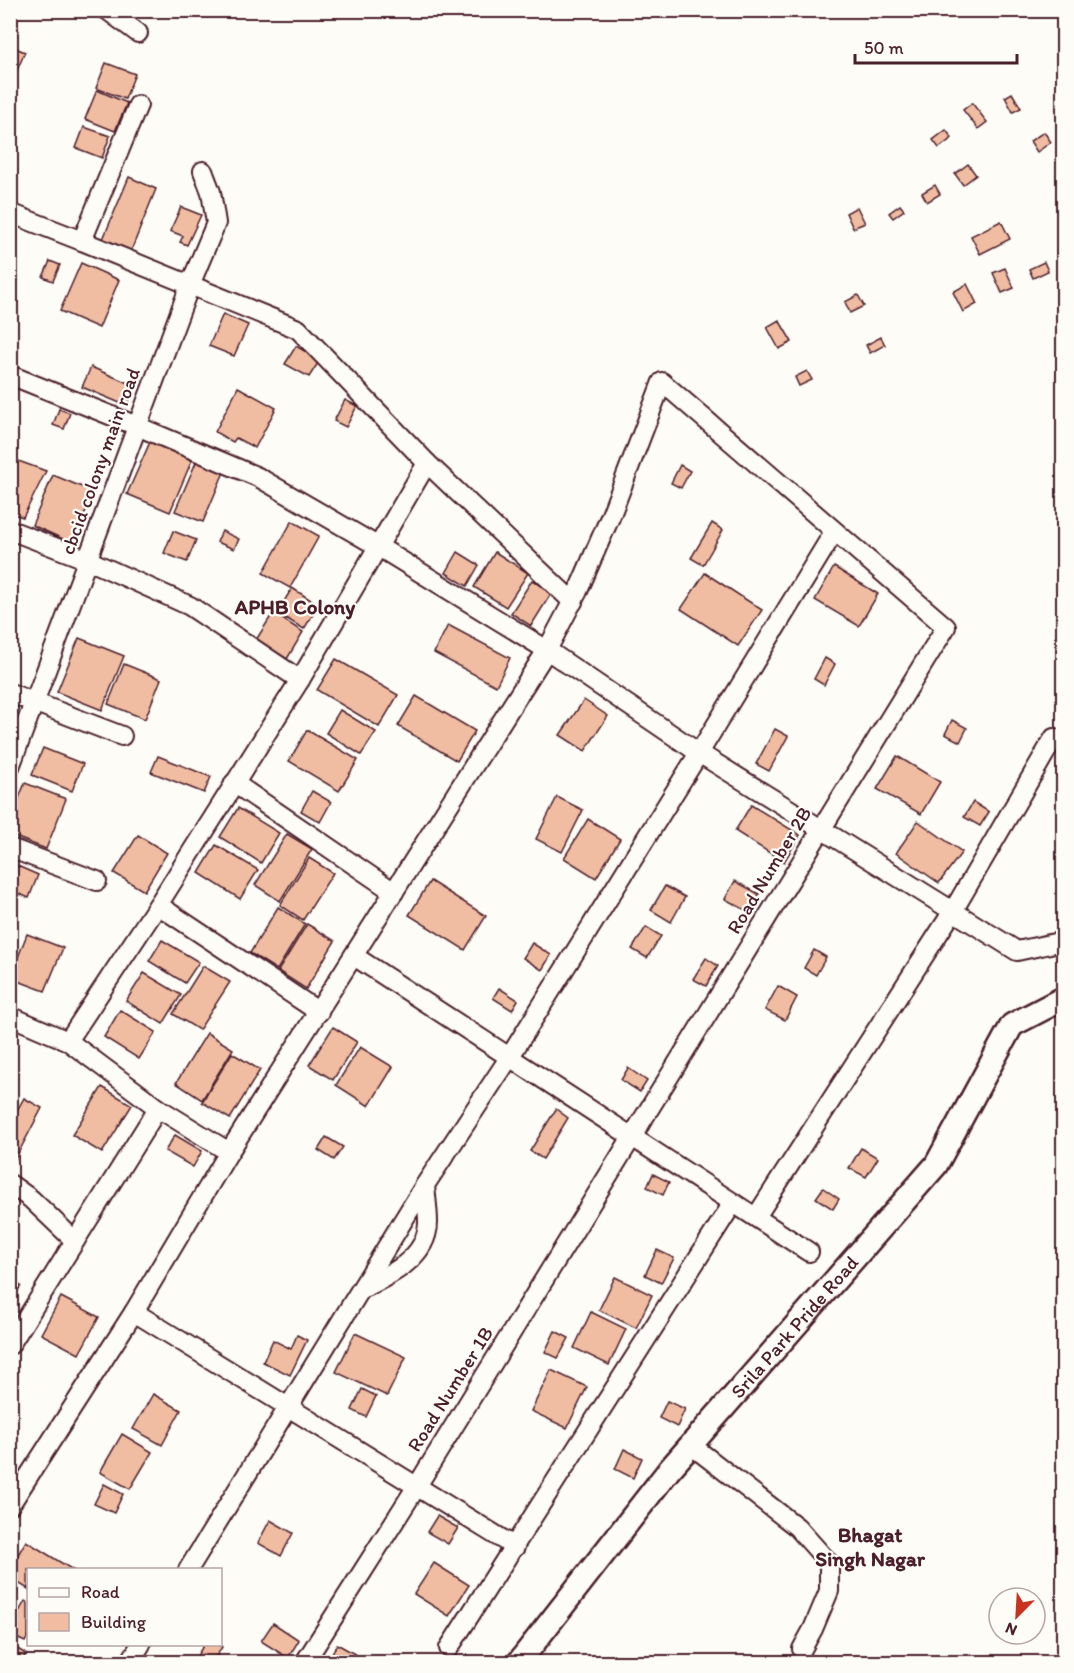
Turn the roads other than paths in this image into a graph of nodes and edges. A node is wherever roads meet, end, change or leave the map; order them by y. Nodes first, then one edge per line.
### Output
1 (107, 10) edge
2 (138, 33) dead end
3 (138, 105) dead end
4 (203, 171) dead end
5 (10, 213) edge
6 (82, 242) junction
7 (190, 285) junction
8 (10, 375) edge
9 (137, 426) junction
10 (427, 463) junction
11 (10, 530) edge
12 (834, 532) junction
13 (379, 547) junction
14 (88, 560) junction
15 (573, 602) junction
16 (547, 650) junction
17 (300, 680) junction
18 (10, 693) edge
19 (35, 702) junction
20 (122, 736) dead end
21 (1054, 738) dead end
22 (699, 753) junction
23 (10, 767) edge
24 (234, 783) junction
25 (820, 829) junction
26 (10, 848) edge
27 (97, 881) dead end
28 (394, 892) junction
29 (158, 904) junction
30 (953, 910) junction
31 (1064, 941) edge
32 (354, 956) junction
33 (1064, 998) edge
34 (319, 1012) junction
35 (10, 1016) edge
36 (68, 1041) junction
37 (509, 1058) junction
38 (158, 1108) junction
39 (632, 1138) junction
40 (229, 1152) junction
41 (10, 1184) edge
42 (425, 1185) junction
43 (733, 1203) junction
44 (756, 1217) junction
45 (75, 1241) junction
46 (809, 1251) dead end
47 (362, 1289) junction
48 (134, 1312) junction
49 (10, 1344) edge
50 (288, 1408) junction
51 (691, 1444) junction
52 (417, 1486) junction
53 (10, 1505) edge
54 (515, 1547) junction
55 (189, 1568) edge
56 (140, 1646) edge
57 (449, 1648) dead end
58 (802, 1649) dead end
59 (130, 1662) edge
60 (305, 1662) edge
61 (519, 1662) edge

1 - 2 street
3 - 6 street
4 - 7 street, cbcid colony main road
5 - 6 street
6 - 7 street
7 - 9 street, cbcid colony main road
7 - 10 street
8 - 9 street
9 - 13 street
9 - 14 street, cbcid colony main road
10 - 13 street
10 - 15 street
11 - 14 street
12 - 15 street
12 - 22 street
12 - 25 street, Road Number 2B
13 - 16 street
13 - 17 street
14 - 17 street
14 - 19 street, cbcid colony main road
15 - 16 street
16 - 22 street
16 - 28 street
17 - 24 street
18 - 19 street
19 - 20 street
19 - 23 street, cbcid colony main road
21 - 30 street
22 - 25 street
22 - 37 street
24 - 28 street
24 - 29 street
25 - 30 street
25 - 39 street, Road Number 2B
26 - 27 street
28 - 32 street
29 - 34 street
29 - 36 street
30 - 31 street
30 - 44 street
32 - 34 street
32 - 37 street
33 - 51 street, Srila Park Pride Road
34 - 40 street
35 - 36 street
36 - 38 street
37 - 39 street
37 - 42 street
38 - 40 street
38 - 45 street
39 - 43 street
39 - 52 street, Road Number 1B
40 - 48 street
41 - 45 street
42 - 47 street
42 - 47 street
43 - 44 street
43 - 54 street
44 - 46 street
45 - 49 street
47 - 50 street
48 - 50 street
48 - 53 street
50 - 52 street
50 - 55 street
51 - 58 street
51 - 61 street, Srila Park Pride Road
52 - 54 street
52 - 60 street, Road Number 1B
54 - 57 street
56 - 59 street

